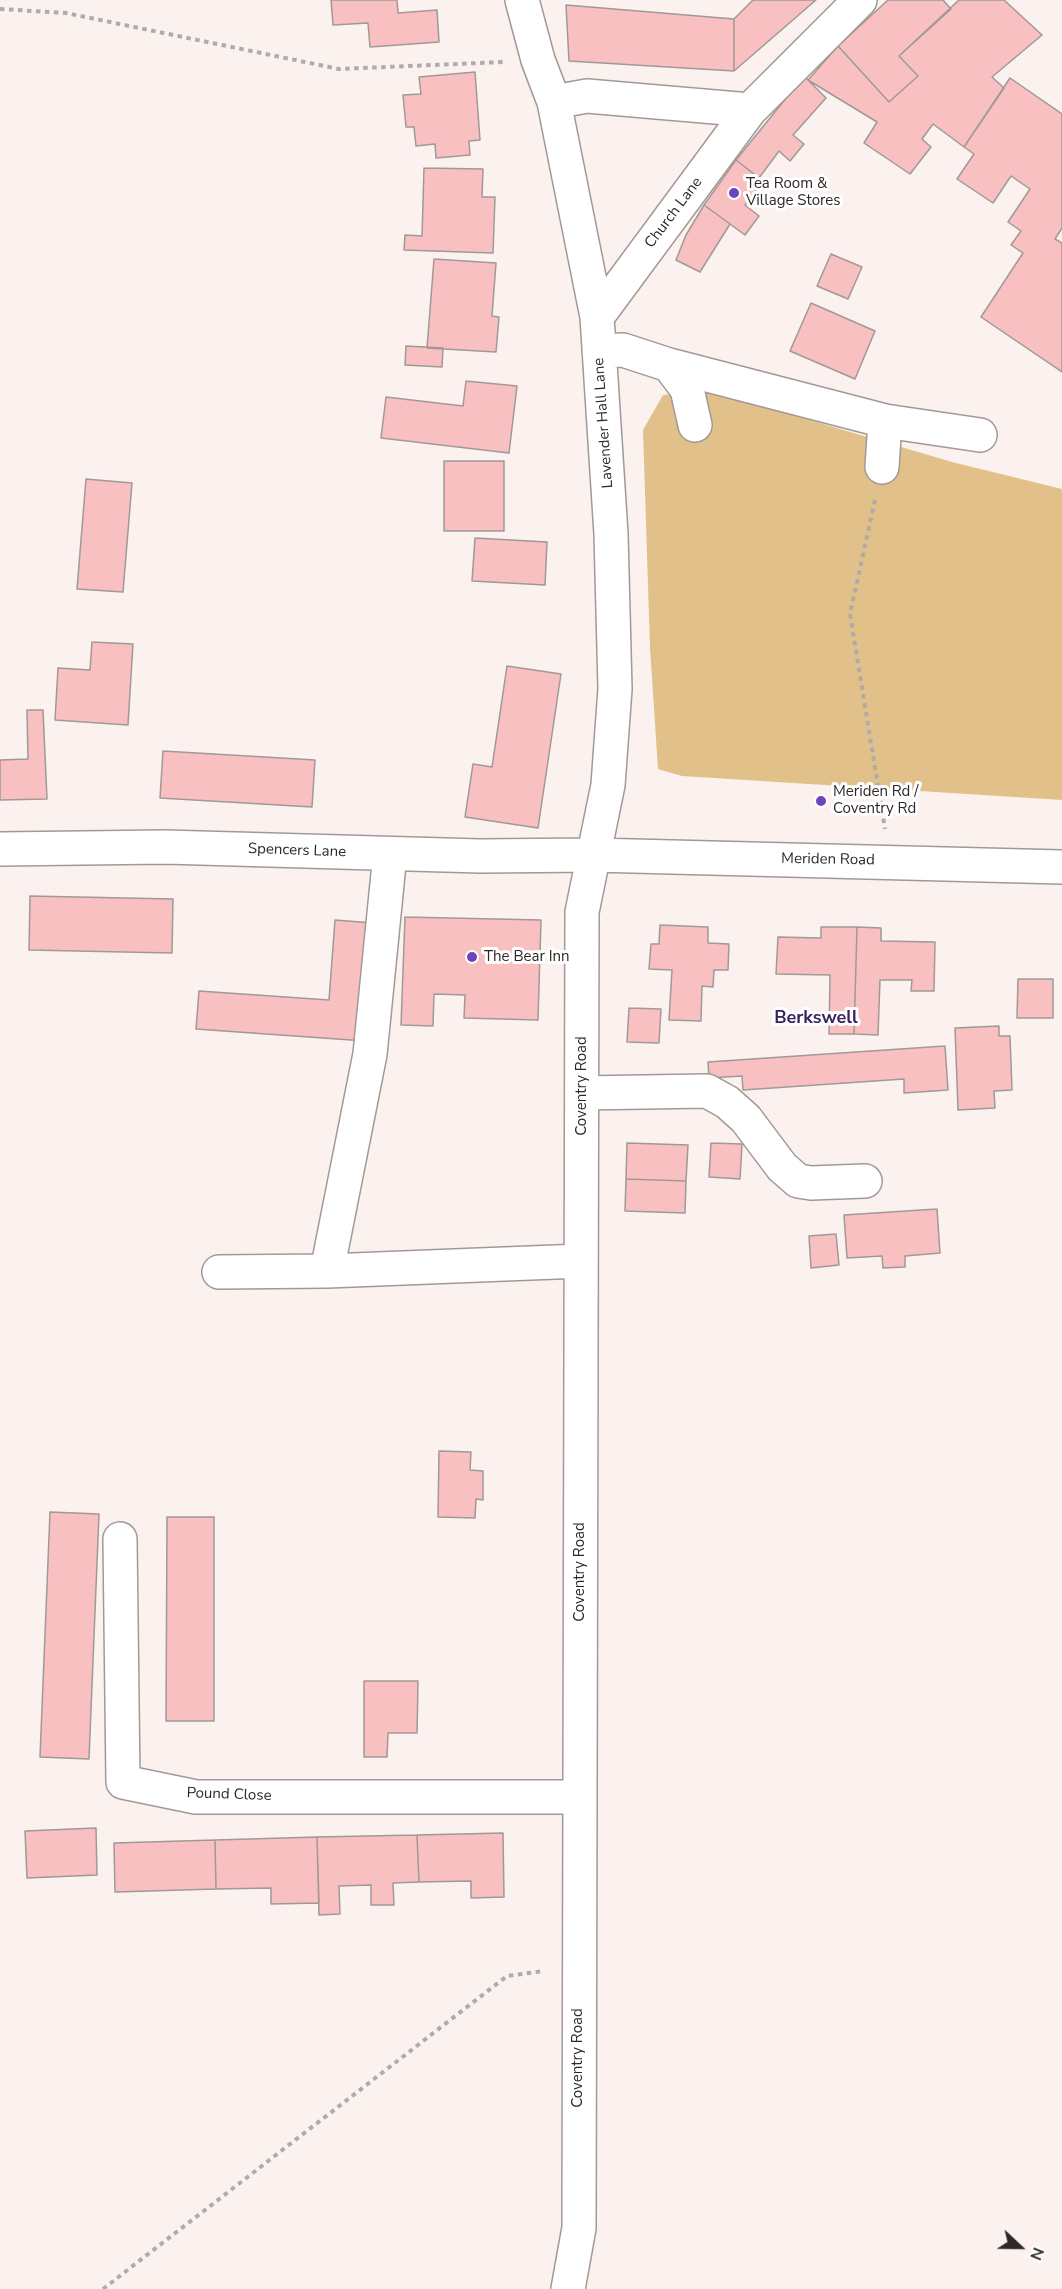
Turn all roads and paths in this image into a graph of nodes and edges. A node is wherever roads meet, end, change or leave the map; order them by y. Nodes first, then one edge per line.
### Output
1 (522, 0) edge
2 (860, 0) edge
3 (0, 9) edge
4 (538, 60) junction
5 (554, 102) junction
6 (750, 110) junction
7 (597, 317) junction
8 (599, 351) junction
9 (669, 364) junction
10 (885, 421) junction
11 (695, 425) dead end
12 (980, 435) dead end
13 (882, 467) joint
14 (886, 840) dead end
15 (0, 849) edge
16 (390, 854) junction
17 (594, 855) junction
18 (1062, 867) edge
19 (582, 1093) junction
20 (865, 1181) dead end
21 (581, 1262) junction
22 (327, 1271) junction
23 (219, 1272) dead end
24 (120, 1539) dead end
25 (578, 1797) junction
26 (549, 1970) dead end
27 (103, 2289) edge
28 (568, 2289) edge

1 - 4 street, Lavender Hall Lane
2 - 6 street, Church Lane
3 - 4 path
4 - 5 street, Lavender Hall Lane
5 - 6 street
5 - 7 street, Lavender Hall Lane
6 - 7 street, Church Lane
7 - 8 street, Lavender Hall Lane
8 - 9 street
8 - 17 street, Lavender Hall Lane
9 - 10 street
9 - 11 street
10 - 12 street
10 - 13 street
13 - 14 path
15 - 16 street, Spencers Lane
16 - 17 street, Spencers Lane
16 - 22 street
17 - 18 street, Meriden Road
17 - 19 street, Coventry Road
19 - 20 street
19 - 21 street, Coventry Road
21 - 22 street
21 - 25 street, Coventry Road
22 - 23 street
24 - 25 street, Pound Close
25 - 28 street, Coventry Road
26 - 27 path

